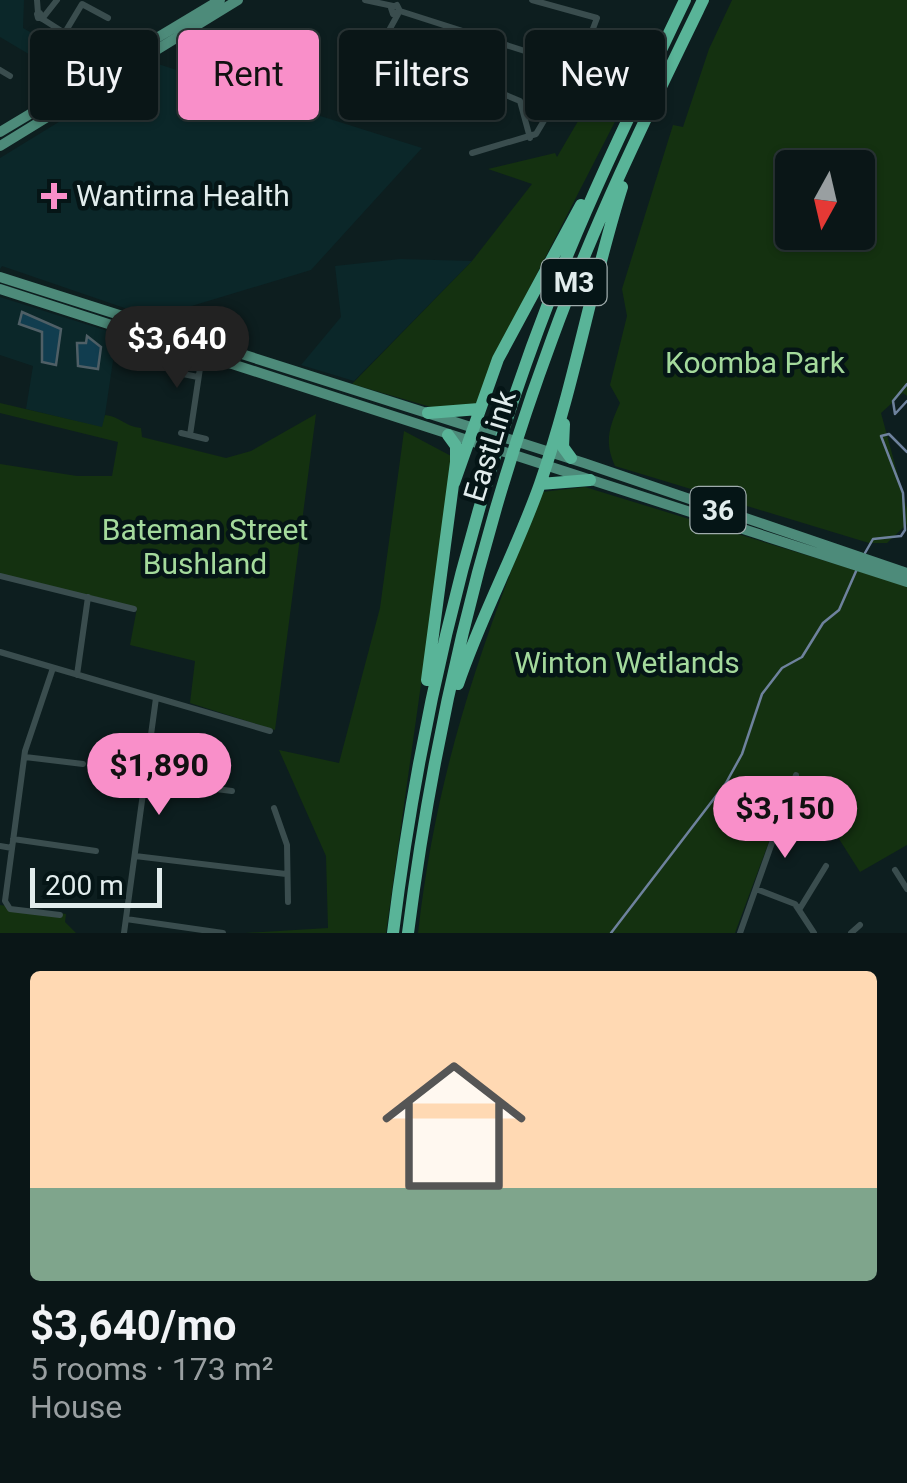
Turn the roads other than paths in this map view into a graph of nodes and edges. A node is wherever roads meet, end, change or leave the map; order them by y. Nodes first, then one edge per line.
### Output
1 (37, 0) edge
2 (57, 0) edge
3 (365, 0) edge
4 (532, 0) edge
5 (685, 0) edge
6 (703, 0) edge
7 (230, 1) edge
8 (396, 7) edge
9 (40, 16) junction
10 (108, 18) dead end
11 (63, 30) edge
12 (67, 30) edge
13 (592, 30) edge
14 (158, 41) edge
15 (525, 51) edge
16 (0, 70) edge
17 (10, 76) dead end
18 (505, 95) edge
19 (30, 114) edge
20 (542, 120) edge
21 (0, 132) edge
22 (530, 138) junction
23 (636, 142) junction
24 (0, 146) edge
25 (472, 154) dead end
26 (606, 164) junction
27 (0, 277) edge
28 (0, 289) edge
29 (50, 299) junction
30 (202, 353) junction
31 (184, 374) dead end
32 (282, 375) junction
33 (198, 377) junction
34 (344, 395) junction
35 (385, 401) junction
36 (565, 407) junction
37 (480, 409) junction
38 (428, 413) junction
39 (396, 417) junction
40 (471, 434) junction
41 (448, 435) junction
42 (206, 440) dead end
43 (571, 458) junction
44 (548, 459) junction
45 (590, 480) junction
46 (454, 484) junction
47 (540, 484) junction
48 (733, 520) junction
49 (867, 564) junction
50 (907, 573) edge
51 (0, 576) edge
52 (907, 582) edge
53 (88, 597) junction
54 (134, 610) dead end
55 (0, 652) edge
56 (54, 668) junction
57 (77, 675) junction
58 (156, 698) junction
59 (424, 722) junction
60 (270, 732) dead end
61 (442, 733) junction
62 (24, 756) junction
63 (83, 764) dead end
64 (796, 776) dead end
65 (146, 780) junction
66 (232, 791) dead end
67 (274, 808) dead end
68 (13, 844) junction
69 (0, 846) edge
70 (96, 851) dead end
71 (135, 856) junction
72 (826, 866) dead end
73 (895, 870) dead end
74 (286, 874) junction
75 (907, 889) edge
76 (756, 890) junction
77 (288, 902) dead end
78 (799, 910) junction
79 (60, 915) dead end
80 (126, 920) junction
81 (860, 924) dead end
82 (124, 933) edge
83 (223, 933) edge
84 (393, 933) edge
85 (408, 933) edge
86 (740, 933) edge
87 (814, 933) edge
88 (851, 933) edge

1 - 9 street
2 - 9 street
3 - 8 street
4 - 13 street
5 - 26 highway, EastLink / M3
6 - 23 highway, EastLink / M3
7 - 14 main road
7 - 24 main road
8 - 15 street
9 - 11 street
10 - 12 street
16 - 17 street
18 - 22 street
19 - 21 main road
20 - 22 street
22 - 25 street
23 - 36 highway
23 - 61 highway, EastLink / M3
26 - 37 highway
26 - 59 highway, EastLink / M3
27 - 29 main road, 36
28 - 29 main road, 36
29 - 30 main road, 36
29 - 32 main road, 36
30 - 32 main road, 36
30 - 33 street
31 - 33 street
32 - 34 main road, 36
33 - 42 street
34 - 35 main road, 36
34 - 39 main road, 36
35 - 38 main road, 36
35 - 39 main road
36 - 43 highway
36 - 44 highway
37 - 38 highway
37 - 40 highway
38 - 40 main road, 36
39 - 41 main road, 36
40 - 41 main road, 36
40 - 44 main road, 36
40 - 46 highway
41 - 46 highway
43 - 44 main road, 36
43 - 48 main road, 36
44 - 45 main road, 36
44 - 47 highway
45 - 47 highway
45 - 48 main road, 36
46 - 59 highway
47 - 61 highway
48 - 49 main road, 36
49 - 50 main road, 36
49 - 52 main road, 36
51 - 53 street
53 - 54 street
53 - 57 street
55 - 56 street
56 - 57 street
56 - 62 street
57 - 58 street
58 - 60 street
58 - 65 street
59 - 84 highway, EastLink / M3
61 - 85 highway, EastLink / M3
62 - 63 street
62 - 68 street
64 - 76 street
65 - 66 street
65 - 71 street
67 - 74 street
68 - 69 street
68 - 70 street
68 - 79 street
71 - 74 street
71 - 80 street
72 - 78 street
73 - 75 street
74 - 77 street
76 - 78 street
76 - 86 street
78 - 87 street
80 - 82 street
80 - 83 street
81 - 88 street

